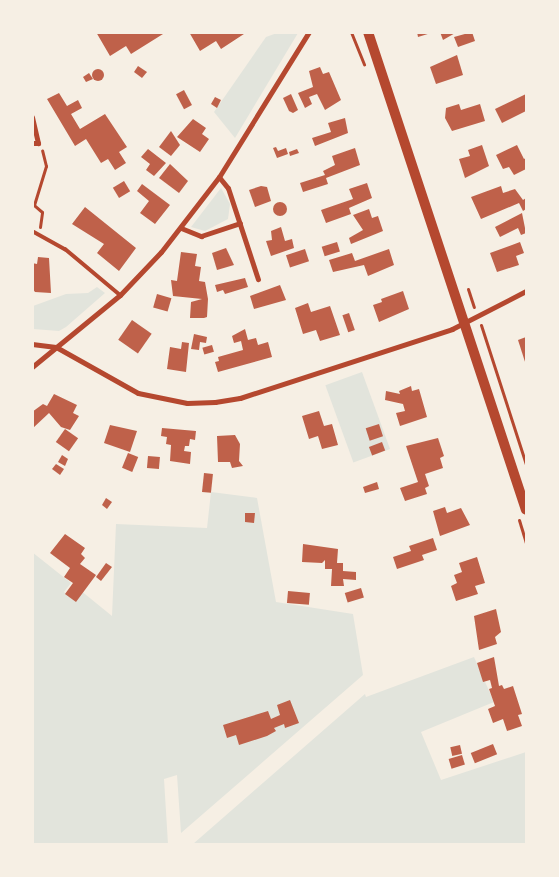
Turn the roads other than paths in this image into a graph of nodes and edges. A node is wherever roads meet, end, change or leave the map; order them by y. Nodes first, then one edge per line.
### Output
1 (309, 32) edge
2 (368, 32) edge
3 (32, 117) edge
4 (35, 143) edge
5 (218, 177) junction
6 (240, 223) junction
7 (181, 228) junction
8 (33, 231) edge
9 (258, 279) dead end
10 (526, 291) edge
11 (120, 295) junction
12 (464, 323) junction
13 (32, 344) edge
14 (56, 347) junction
15 (32, 367) edge
16 (526, 510) edge

1 - 5 street
2 - 12 main road
3 - 4 street
5 - 6 street
5 - 7 street
6 - 7 street
6 - 9 street
7 - 11 street
8 - 11 lane
10 - 12 street
11 - 14 street
12 - 14 street
12 - 16 main road
13 - 14 street
14 - 15 street

